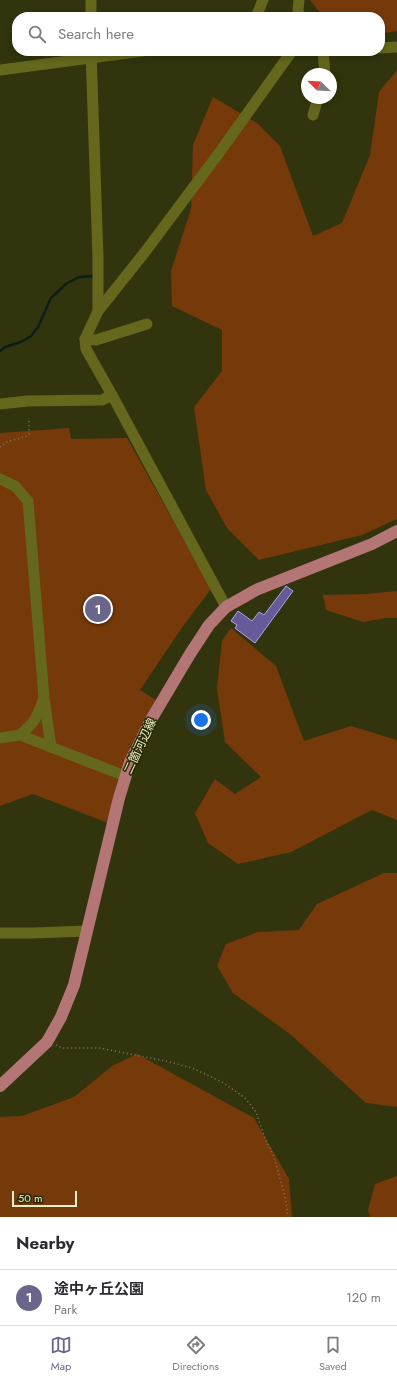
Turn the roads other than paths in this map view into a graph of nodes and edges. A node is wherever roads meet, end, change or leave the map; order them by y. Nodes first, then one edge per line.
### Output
1 (91, 0) edge
2 (263, 0) edge
3 (299, 0) edge
4 (91, 12) edge
5 (258, 12) edge
6 (299, 12) edge
7 (397, 47) edge
8 (385, 48) edge
9 (80, 56) edge
10 (91, 56) edge
11 (288, 56) edge
12 (323, 56) edge
13 (324, 68) edge
14 (0, 70) edge
15 (316, 104) edge
16 (313, 115) dead end
17 (98, 311) junction
18 (147, 324) dead end
19 (85, 340) junction
20 (112, 395) junction
21 (0, 404) edge
22 (0, 479) edge
23 (397, 531) edge
24 (226, 607) junction
25 (44, 698) junction
26 (20, 735) junction
27 (0, 738) edge
28 (51, 748) junction
29 (125, 776) junction
30 (87, 931) junction
31 (0, 932) edge
32 (0, 1086) edge

1 - 4 street
2 - 5 street
3 - 6 street
7 - 8 street
9 - 14 street
10 - 17 street
11 - 17 street
12 - 13 street
15 - 16 street
17 - 19 street
18 - 19 street
19 - 20 street
20 - 21 street
20 - 24 street
22 - 25 street
23 - 24 main road, 二箇河辺線
24 - 29 main road, 二箇河辺線
25 - 26 street
25 - 28 street
26 - 27 street
26 - 28 street
28 - 29 street
29 - 30 main road, 二箇河辺線
30 - 31 street
30 - 32 main road, 二箇河辺線

